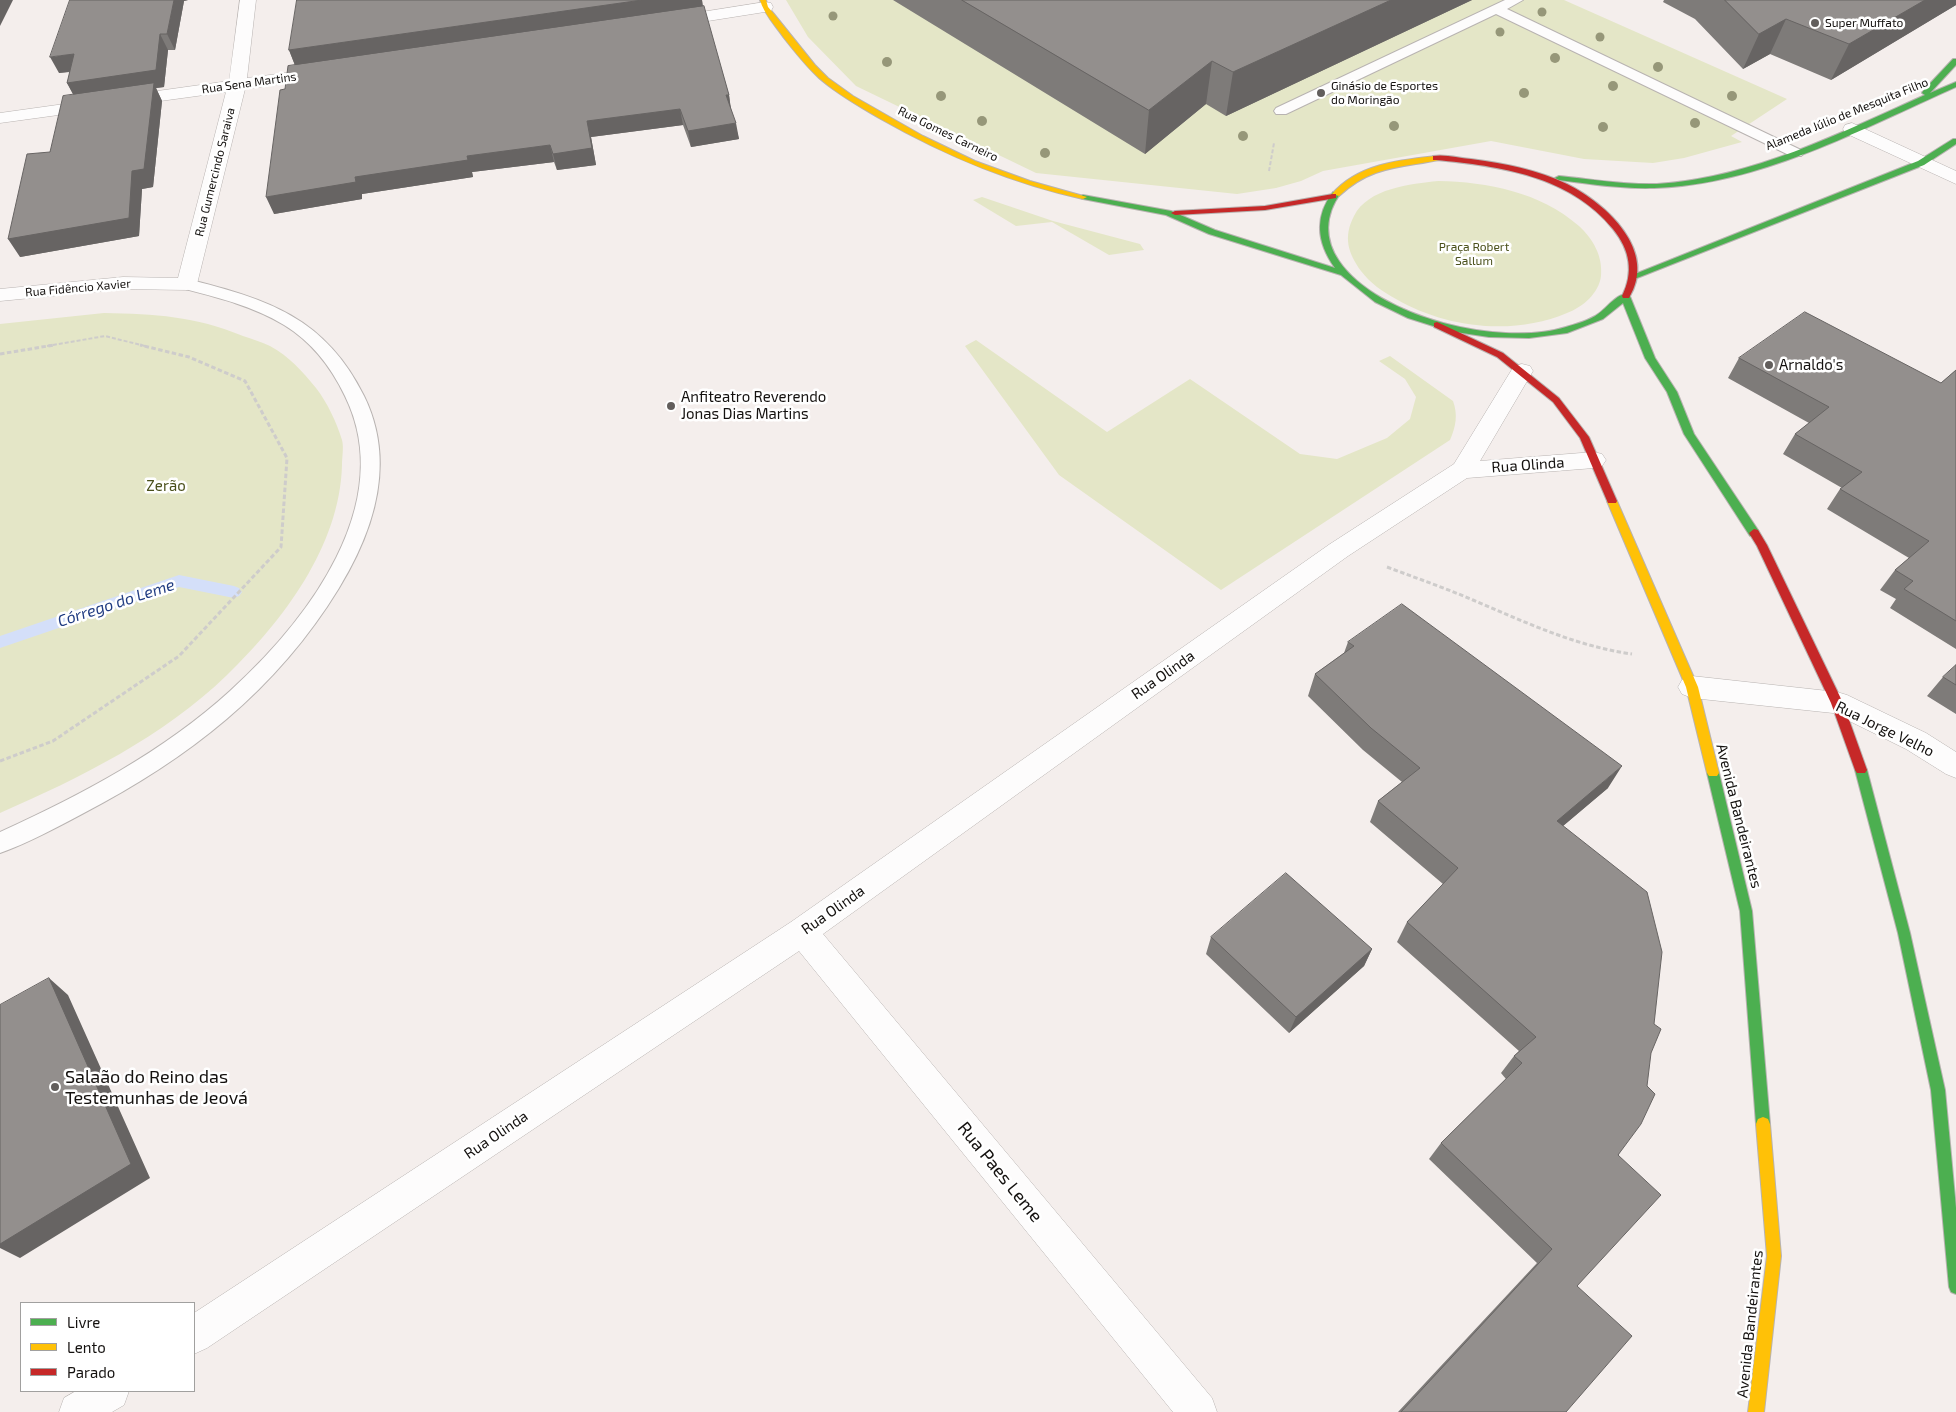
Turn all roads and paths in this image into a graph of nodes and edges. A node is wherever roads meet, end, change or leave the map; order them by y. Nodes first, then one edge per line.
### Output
1 (248, 0) edge
2 (1516, 0) edge
3 (764, 4) edge
4 (1496, 9) junction
5 (658, 23) edge
6 (1956, 61) edge
7 (335, 71) edge
8 (1956, 84) edge
9 (237, 85) junction
10 (1920, 99) junction
11 (1281, 111) joint
12 (0, 118) edge
13 (1852, 129) junction
14 (1956, 141) edge
15 (1796, 153) junction
16 (1921, 163) junction
17 (1541, 176) junction
18 (1268, 177) dead end
19 (1956, 178) edge
20 (1333, 196) junction
21 (1168, 213) junction
22 (1343, 273) junction
23 (1634, 276) junction
24 (187, 284) junction
25 (0, 295) edge
26 (1625, 297) junction
27 (1437, 325) junction
28 (0, 354) edge
29 (1522, 370) junction
30 (1594, 460) junction
31 (1462, 470) junction
32 (1339, 550) junction
33 (1679, 657) junction
34 (1692, 687) junction
35 (1836, 703) junction
36 (0, 761) edge
37 (1956, 766) edge
38 (0, 843) edge
39 (802, 932) junction
40 (1956, 1288) edge
41 (195, 1335) edge
42 (108, 1392) edge
43 (78, 1412) edge
44 (1198, 1412) edge
45 (1756, 1412) edge

1 - 9 street, Rua Gumercindo Saraiva
2 - 4 lane
3 - 5 street
3 - 21 main road, Rua Gomes Carneiro
4 - 11 lane
4 - 15 lane
6 - 10 main road
7 - 9 street, Rua Sena Martins
8 - 10 main road, Alameda Júlio de Mesquita Filho
9 - 12 street, Rua Sena Martins
9 - 24 street, Rua Gumercindo Saraiva
10 - 13 main road, Alameda Júlio de Mesquita Filho
11 - 18 path
13 - 15 main road, Alameda Júlio de Mesquita Filho
13 - 16 street
14 - 16 main road
15 - 17 main road, Alameda Júlio de Mesquita Filho
16 - 19 street
16 - 23 main road
17 - 20 main road
17 - 23 main road
20 - 21 main road, Rua Gomes Carneiro
20 - 22 main road
21 - 22 main road, Rua Gomes Carneiro
22 - 27 main road
23 - 26 main road
24 - 25 street, Rua Fidêncio Xavier
24 - 38 lane
26 - 27 main road
26 - 35 main road
27 - 29 main road, Avenida Bandeirantes
28 - 36 path
29 - 30 main road, Avenida Bandeirantes
29 - 31 street, Rua Olinda
30 - 31 street, Rua Olinda
30 - 33 main road, Avenida Bandeirantes
31 - 32 street, Rua Olinda
32 - 33 path
32 - 39 street, Rua Olinda
33 - 34 main road, Avenida Bandeirantes
34 - 35 street, Rua Jorge Velho
34 - 45 main road, Avenida Bandeirantes
35 - 37 street, Rua Jorge Velho
35 - 40 main road
39 - 41 street, Rua Olinda
39 - 44 street, Rua Paes Leme
42 - 43 street

